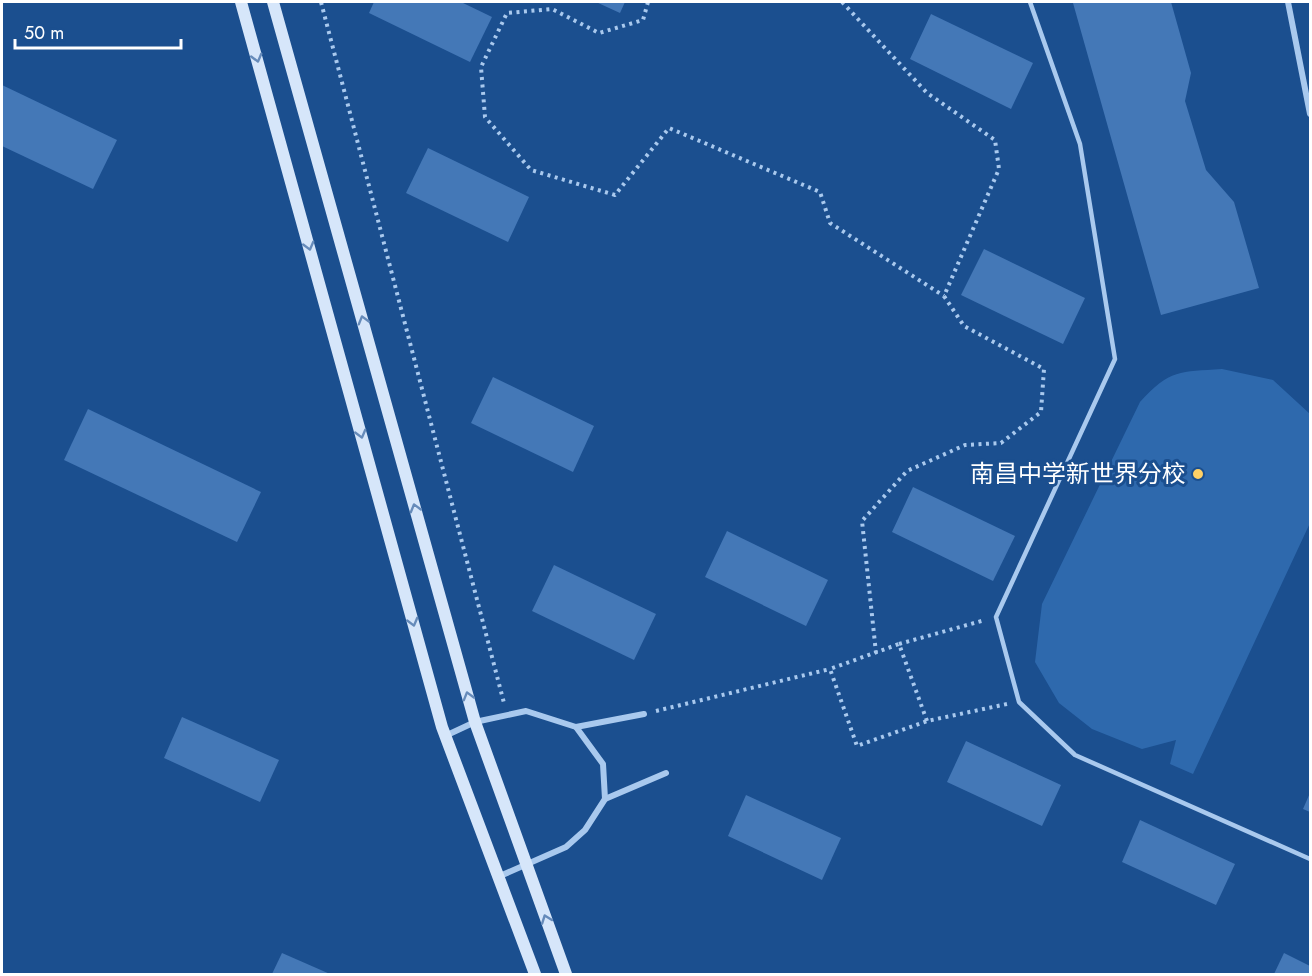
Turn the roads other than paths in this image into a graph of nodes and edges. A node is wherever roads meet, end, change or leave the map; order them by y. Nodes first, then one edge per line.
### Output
1 (241, 2) edge
2 (273, 2) edge
3 (1030, 2) edge
4 (1288, 2) edge
5 (1311, 114) edge
6 (644, 714) road end
7 (475, 722) junction
8 (576, 727) junction
9 (445, 736) junction
10 (666, 773) dead end
11 (604, 799) junction
12 (1311, 859) edge
13 (526, 864) junction
14 (500, 876) junction
15 (535, 975) edge
16 (566, 975) edge

1 -> 9 main road
7 -> 2 main road
3 - 12 lane
4 - 5 street
6 - 8 street
7 - 8 street
7 - 9 street
7 - 13 main road
8 - 11 street
9 - 14 main road
10 - 11 street
11 - 13 street
13 - 14 street
16 -> 13 main road
14 - 15 main road

